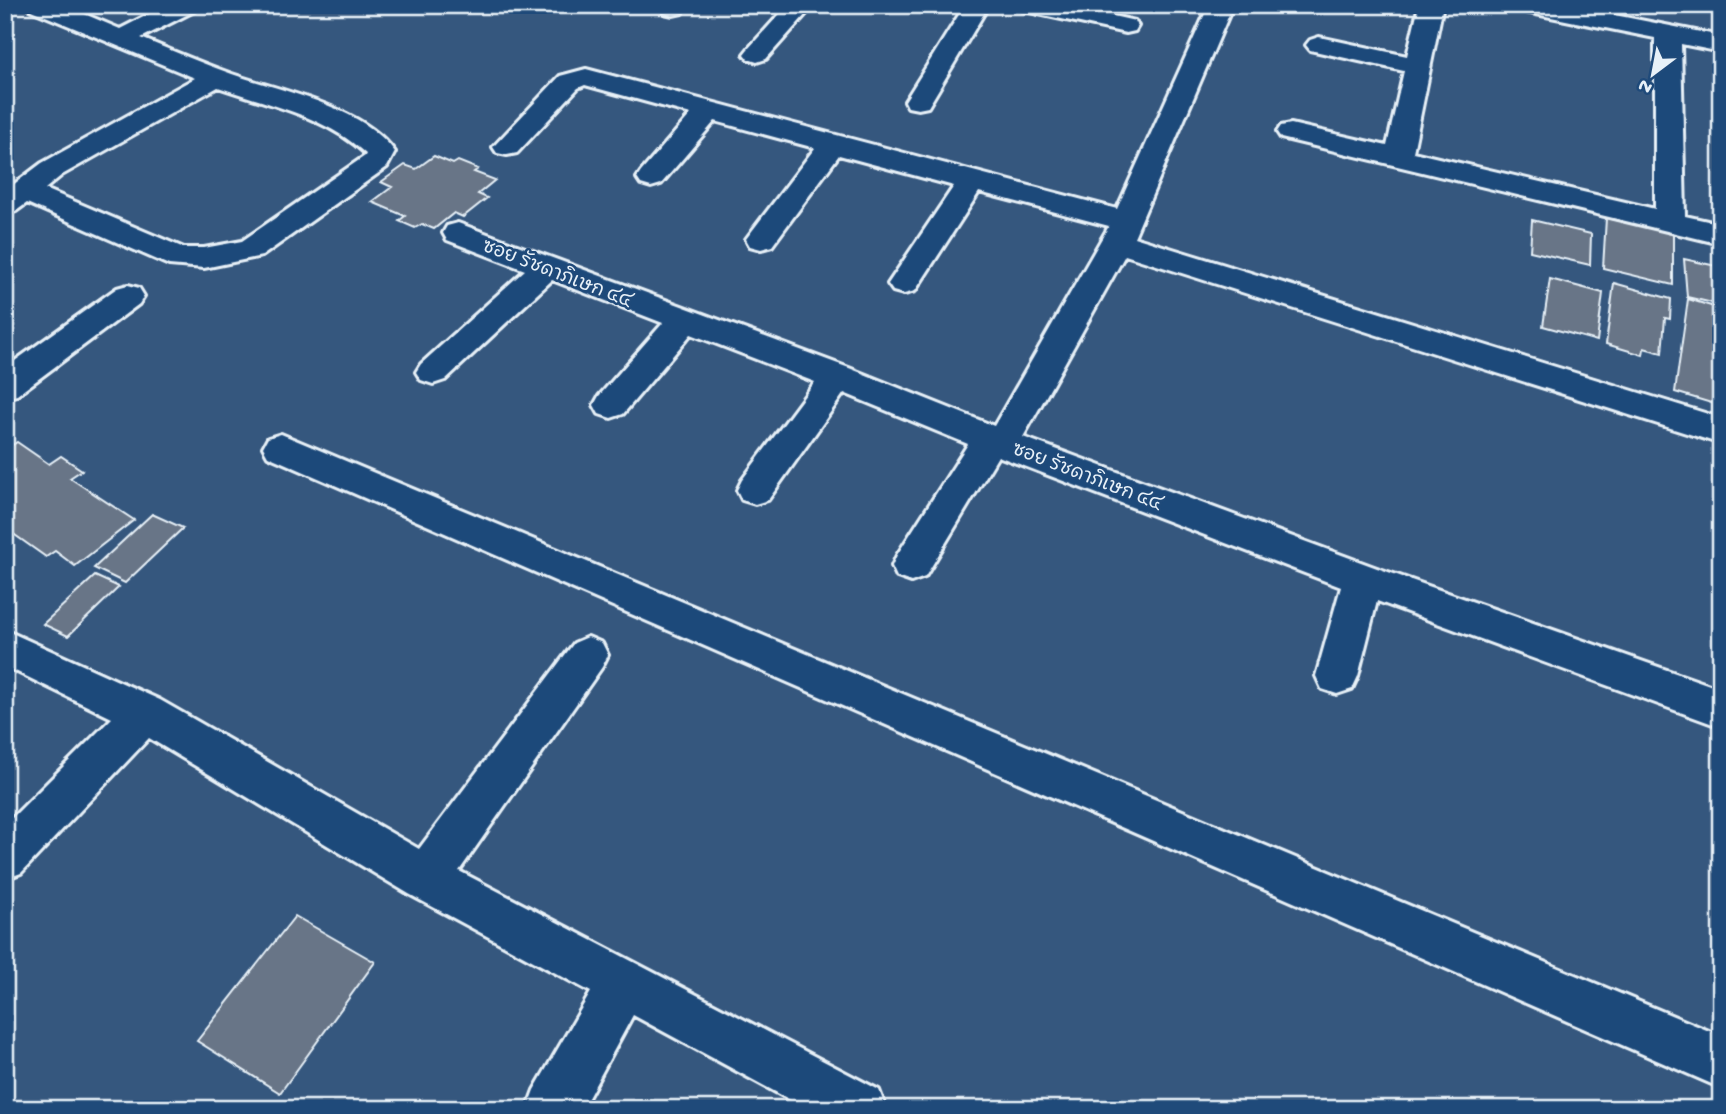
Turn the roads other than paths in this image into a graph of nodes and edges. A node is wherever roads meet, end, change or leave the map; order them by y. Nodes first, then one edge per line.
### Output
1 (40, 5) edge
2 (187, 5) edge
3 (802, 5) edge
4 (977, 5) edge
5 (1029, 5) edge
6 (1431, 5) edge
7 (1526, 5) edge
8 (1215, 6) edge
9 (1126, 26) dead end
10 (1668, 33) junction
11 (123, 37) junction
12 (1721, 44) edge
13 (1319, 46) dead end
14 (757, 54) dead end
15 (1418, 66) junction
16 (216, 77) junction
17 (918, 101) dead end
18 (709, 111) junction
19 (1291, 132) dead end
20 (834, 143) junction
21 (507, 147) dead end
22 (1398, 158) junction
23 (651, 178) dead end
24 (971, 182) junction
25 (15, 198) edge
26 (1670, 222) junction
27 (1121, 232) junction
28 (458, 233) dead end
29 (1721, 234) edge
30 (761, 239) dead end
31 (547, 267) junction
32 (904, 284) dead end
33 (128, 296) dead end
34 (684, 320) junction
35 (433, 372) dead end
36 (837, 377) junction
37 (5, 386) edge
38 (611, 405) dead end
39 (1721, 431) edge
40 (996, 441) junction
41 (281, 447) dead end
42 (755, 490) dead end
43 (912, 566) dead end
44 (1363, 579) junction
45 (5, 647) edge
46 (588, 655) dead end
47 (1337, 676) dead end
48 (1721, 708) edge
49 (145, 713) junction
50 (5, 856) edge
51 (426, 878) junction
52 (624, 982) junction
53 (1721, 1062) edge
54 (553, 1109) edge
55 (860, 1109) edge

1 - 11 street
2 - 11 street
3 - 14 street
4 - 17 street
5 - 9 street
6 - 15 street
7 - 10 street
8 - 27 street
10 - 12 street
10 - 26 street
11 - 16 street
13 - 15 street
15 - 22 street
16 - 25 street
16 - 25 street
18 - 20 street
18 - 21 street
18 - 23 street
19 - 22 street
20 - 24 street
20 - 30 street
22 - 26 street
24 - 27 street
24 - 32 street
26 - 29 street
27 - 39 street
27 - 40 street
28 - 31 street, ซอย รัชดาภิเษก ๔๔
31 - 34 street, ซอย รัชดาภิเษก ๔๔
31 - 35 street
33 - 37 street
34 - 36 street, ซอย รัชดาภิเษก ๔๔
34 - 38 street
36 - 40 street, ซอย รัชดาภิเษก ๔๔
36 - 42 street
40 - 43 street
40 - 44 street, ซอย รัชดาภิเษก ๔๔
41 - 53 street
44 - 47 street
44 - 48 street, ซอย รัชดาภิเษก ๔๔
45 - 49 street
46 - 51 street
49 - 50 street
49 - 51 street
51 - 52 street
52 - 54 street
52 - 55 street

